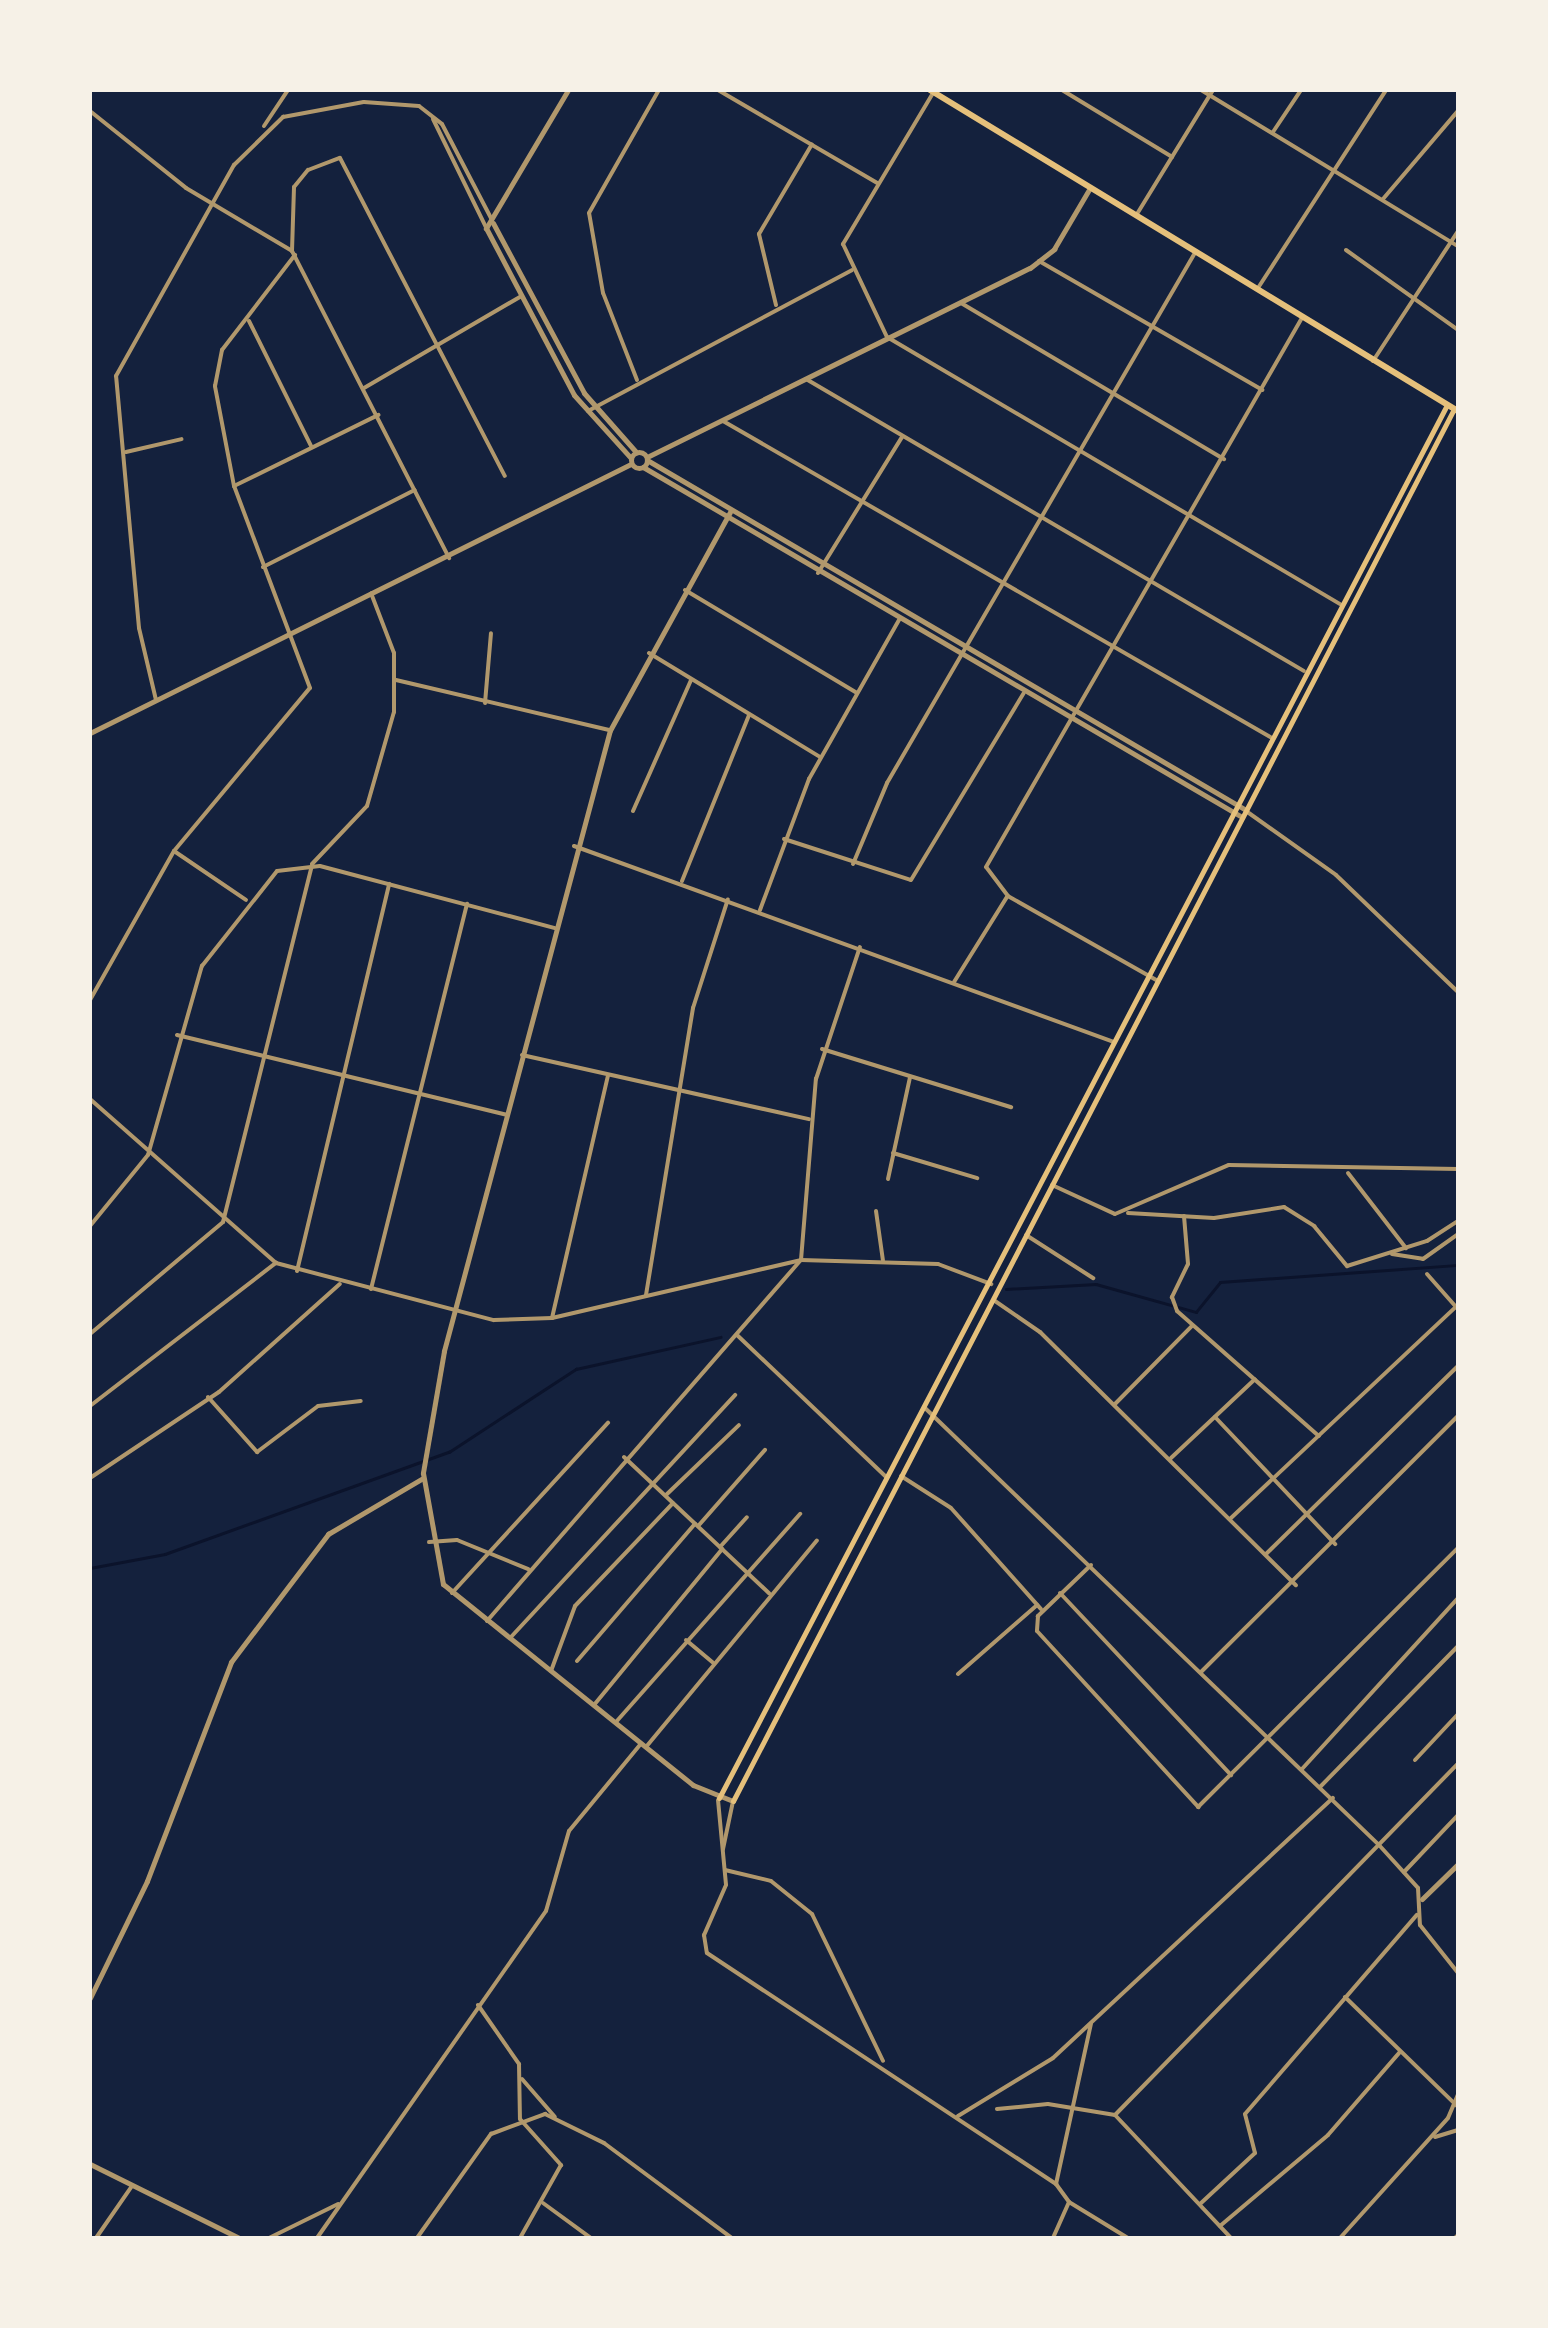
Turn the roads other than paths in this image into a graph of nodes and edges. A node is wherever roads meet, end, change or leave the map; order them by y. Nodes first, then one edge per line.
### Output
1 (288, 90) edge
2 (568, 90) edge
3 (659, 90) edge
4 (718, 90) edge
5 (1062, 90) edge
6 (1202, 90) edge
7 (1301, 90) edge
8 (1386, 90) edge
9 (933, 91) edge
10 (1211, 92) edge
11 (90, 111) edge
12 (1458, 111) edge
13 (433, 119) junction
14 (261, 130) junction
15 (1272, 133) junction
16 (812, 144) junction
17 (1172, 157) junction
18 (1331, 169) junction
19 (877, 183) junction
20 (1090, 188) junction
21 (1382, 200) junction
22 (212, 205) junction
23 (1136, 216) junction
24 (493, 223) junction
25 (486, 228) junction
26 (1458, 231) edge
27 (1450, 241) junction
28 (1458, 246) edge
29 (1346, 250) dead end
30 (1196, 251) junction
31 (294, 253) junction
32 (1038, 261) junction
33 (852, 270) junction
34 (1258, 288) junction
35 (526, 293) junction
36 (1410, 300) junction
37 (960, 302) junction
38 (776, 305) junction
39 (1302, 318) junction
40 (248, 319) junction
41 (1458, 330) edge
42 (1151, 331) junction
43 (888, 337) junction
44 (442, 343) junction
45 (1372, 362) junction
46 (806, 379) junction
47 (638, 380) junction
48 (364, 388) junction
49 (1262, 390) junction
50 (1112, 395) junction
51 (1453, 408) edge
52 (589, 410) junction
53 (378, 415) junction
54 (722, 421) junction
55 (902, 437) junction
56 (182, 439) dead end
57 (311, 446) junction
58 (126, 452) junction
59 (1074, 454) junction
60 (633, 458) junction
61 (647, 458) junction
62 (1224, 458) junction
63 (643, 468) junction
64 (504, 476) dead end
65 (234, 486) junction
66 (416, 490) junction
67 (862, 501) junction
68 (730, 512) junction
69 (1184, 516) junction
70 (727, 520) junction
71 (1040, 521) junction
72 (449, 558) junction
73 (823, 565) junction
74 (263, 567) junction
75 (818, 573) junction
76 (1150, 582) junction
77 (1003, 585) junction
78 (685, 590) junction
79 (371, 593) junction
80 (1340, 604) junction
81 (899, 620) junction
82 (291, 631) junction
83 (490, 632) dead end
84 (1110, 645) junction
85 (966, 647) junction
86 (649, 653) junction
87 (961, 656) junction
88 (1304, 671) junction
89 (396, 680) junction
90 (691, 680) junction
91 (857, 693) junction
92 (1024, 693) junction
93 (156, 700) junction
94 (484, 702) junction
95 (1075, 711) junction
96 (749, 715) junction
97 (1070, 720) junction
98 (610, 730) junction
99 (90, 734) edge
100 (1270, 737) junction
101 (821, 757) junction
102 (1236, 804) junction
103 (1246, 810) junction
104 (632, 811) dead end
105 (1231, 813) junction
106 (1242, 818) junction
107 (1253, 819) junction
108 (784, 839) junction
109 (574, 846) junction
110 (174, 851) junction
111 (312, 864) junction
112 (853, 864) junction
113 (682, 881) junction
114 (389, 884) junction
115 (1008, 896) junction
116 (728, 899) junction
117 (246, 900) junction
118 (467, 904) junction
119 (760, 910) junction
120 (555, 928) junction
121 (860, 947) junction
122 (1147, 976) junction
123 (1158, 981) junction
124 (954, 982) junction
125 (1458, 992) edge
126 (90, 1000) edge
127 (177, 1035) junction
128 (1114, 1042) junction
129 (822, 1049) junction
130 (522, 1055) junction
131 (268, 1057) junction
132 (608, 1074) junction
133 (910, 1077) junction
134 (344, 1078) junction
135 (682, 1092) junction
136 (424, 1097) junction
137 (90, 1099) edge
138 (1011, 1107) dead end
139 (508, 1115) junction
140 (809, 1119) junction
141 (893, 1153) junction
142 (148, 1154) junction
143 (1458, 1169) edge
144 (1347, 1172) junction
145 (977, 1178) dead end
146 (888, 1179) dead end
147 (1052, 1185) junction
148 (876, 1211) dead end
149 (1122, 1212) junction
150 (1184, 1215) junction
151 (1458, 1221) edge
152 (224, 1222) junction
153 (90, 1226) edge
154 (1458, 1234) edge
155 (1026, 1235) junction
156 (1406, 1248) junction
157 (1390, 1253) junction
158 (801, 1260) junction
159 (883, 1261) junction
160 (276, 1263) junction
161 (297, 1272) junction
162 (1427, 1274) dead end
163 (1092, 1278) dead end
164 (340, 1284) junction
165 (991, 1284) junction
166 (371, 1290) junction
167 (646, 1296) junction
168 (992, 1299) junction
169 (1457, 1308) edge
170 (455, 1312) junction
171 (552, 1318) junction
172 (1192, 1326) junction
173 (90, 1334) edge
174 (737, 1336) junction
175 (1458, 1366) edge
176 (1256, 1378) junction
177 (735, 1395) dead end
178 (208, 1397) junction
179 (361, 1400) dead end
180 (1115, 1404) junction
181 (90, 1406) edge
182 (925, 1408) junction
183 (932, 1414) junction
184 (1458, 1416) edge
185 (1215, 1417) junction
186 (608, 1424) dead end
187 (739, 1425) dead end
188 (1319, 1436) junction
189 (765, 1450) dead end
190 (624, 1457) junction
191 (1171, 1458) junction
192 (900, 1476) junction
193 (90, 1478) edge
194 (423, 1478) junction
195 (888, 1478) junction
196 (1268, 1478) junction
197 (652, 1482) junction
198 (666, 1495) junction
199 (673, 1503) junction
200 (1306, 1512) junction
201 (800, 1514) dead end
202 (747, 1517) dead end
203 (1231, 1518) junction
204 (697, 1525) junction
205 (816, 1540) dead end
206 (429, 1542) junction
207 (1334, 1544) junction
208 (721, 1548) junction
209 (1458, 1548) edge
210 (489, 1552) junction
211 (1266, 1554) junction
212 (1092, 1564) junction
213 (529, 1569) junction
214 (741, 1574) junction
215 (1296, 1586) junction
216 (452, 1593) junction
217 (1060, 1593) junction
218 (771, 1594) junction
219 (1458, 1598) edge
220 (1037, 1605) junction
221 (1043, 1610) junction
222 (487, 1621) junction
223 (685, 1638) junction
224 (510, 1639) junction
225 (1458, 1646) edge
226 (577, 1661) dead end
227 (713, 1663) junction
228 (552, 1671) junction
229 (1200, 1672) junction
230 (958, 1674) dead end
231 (594, 1704) junction
232 (1458, 1714) edge
233 (616, 1722) junction
234 (1271, 1740) junction
235 (643, 1745) junction
236 (1415, 1760) dead end
237 (1458, 1764) edge
238 (1302, 1769) junction
239 (1231, 1776) junction
240 (1320, 1787) junction
241 (719, 1798) junction
242 (1332, 1798) junction
243 (733, 1800) junction
244 (1458, 1815) edge
245 (1379, 1846) junction
246 (722, 1854) junction
247 (1458, 1864) edge
248 (725, 1870) junction
249 (1404, 1872) junction
250 (1422, 1900) junction
251 (1417, 1915) junction
252 (1458, 1974) edge
253 (90, 1977) edge
254 (98, 1981) junction
255 (1345, 1997) junction
256 (90, 1998) edge
257 (478, 2005) junction
258 (1091, 2024) junction
259 (1400, 2052) junction
260 (883, 2063) junction
261 (522, 2079) junction
262 (1458, 2094) edge
263 (1456, 2104) edge
264 (1066, 2106) junction
265 (997, 2110) dead end
266 (1115, 2115) junction
267 (958, 2116) junction
268 (520, 2118) junction
269 (556, 2118) junction
270 (1458, 2130) edge
271 (1430, 2138) junction
272 (90, 2164) edge
273 (1056, 2184) junction
274 (132, 2186) junction
275 (543, 2202) junction
276 (1069, 2202) junction
277 (338, 2204) junction
278 (1200, 2204) junction
279 (1220, 2226) junction
280 (1059, 2229) junction
281 (96, 2238) edge
282 (239, 2238) edge
283 (269, 2238) edge
284 (317, 2238) edge
285 (417, 2238) edge
286 (520, 2238) edge
287 (591, 2238) edge
288 (732, 2238) edge
289 (1053, 2238) edge
290 (1066, 2238) edge
291 (1128, 2238) edge
292 (1232, 2238) edge
293 (1340, 2238) edge

1 - 14 street
2 - 24 street
3 - 47 street
4 - 16 street
5 - 17 street
6 - 10 street
7 - 15 street
8 - 18 street
9 - 19 street
9 - 20 highway
10 - 15 street
10 - 17 street
11 - 22 street
12 - 21 street
13 - 14 street
13 - 24 street
13 - 25 street
14 - 22 street
15 - 18 street
16 - 19 street
16 - 38 street
17 - 23 street
18 - 21 street
18 - 34 street
19 - 33 street
20 - 23 highway
20 - 32 street
21 - 27 street
22 - 31 street
22 - 58 street
23 - 30 highway
24 - 25 street
24 - 35 street
25 - 35 street
26 - 27 street
27 - 28 street
27 - 36 street
29 - 36 street
30 - 34 highway
30 - 42 street
31 - 40 street
31 - 44 street
31 - 48 street
32 - 37 street
32 - 42 street
33 - 38 street
33 - 43 street
34 - 39 highway
35 - 44 street
35 - 52 street
36 - 41 street
36 - 45 street
37 - 43 street
37 - 50 street
38 - 47 street
39 - 45 highway
39 - 49 street
40 - 57 street
40 - 65 street
42 - 49 street
42 - 50 street
43 - 46 street
43 - 59 street
44 - 48 street
44 - 64 street
45 - 51 highway
46 - 54 street
46 - 55 street
47 - 52 street
48 - 53 street
49 - 62 street
50 - 59 street
50 - 62 street
51 - 80 main road
51 - 103 main road
52 - 60 street
53 - 57 street
53 - 66 street
54 - 61 street
54 - 67 street
55 - 67 street
55 - 71 street
56 - 58 street
57 - 65 street
58 - 93 street
59 - 69 street
59 - 71 street
60 - 61 street
60 - 63 street
60 - 72 street
61 - 63 street
61 - 68 street
62 - 69 street
63 - 70 street
65 - 74 street
66 - 72 street
66 - 74 street
67 - 73 street
67 - 77 street
68 - 70 street
68 - 73 street
69 - 76 street
69 - 80 street
70 - 75 street
70 - 78 street
71 - 76 street
71 - 77 street
72 - 79 street
73 - 75 street
73 - 85 street
74 - 82 street
75 - 81 street
76 - 84 street
76 - 88 street
77 - 84 street
77 - 85 street
78 - 86 street
78 - 91 street
79 - 82 street
79 - 89 street
80 - 88 main road
81 - 87 street
81 - 91 street
82 - 93 street
82 - 110 street
83 - 94 street
84 - 95 street
84 - 100 street
85 - 87 street
85 - 95 street
86 - 90 street
86 - 98 street
87 - 92 street
87 - 112 street
88 - 100 main road
89 - 94 street
89 - 111 street
90 - 96 street
90 - 104 street
91 - 101 street
92 - 97 street
92 - 112 street
93 - 99 street
94 - 98 street
95 - 97 street
95 - 102 street
96 - 101 street
96 - 113 street
97 - 105 street
97 - 115 street
98 - 109 street
100 - 102 main road
101 - 108 street
102 - 103 street
102 - 105 main road
103 - 106 main road
103 - 107 street
105 - 106 street
105 - 122 main road
106 - 107 street
106 - 123 main road
107 - 125 street
108 - 112 street
108 - 119 street
109 - 113 street
109 - 120 street
110 - 117 street
110 - 126 street
111 - 114 street
111 - 117 street
111 - 131 street
113 - 116 street
114 - 118 street
114 - 134 street
115 - 122 street
115 - 124 street
116 - 119 street
116 - 135 street
117 - 127 street
118 - 120 street
118 - 136 street
119 - 121 street
120 - 130 street
121 - 124 street
121 - 129 street
122 - 123 street
122 - 128 main road
123 - 147 main road
124 - 128 street
127 - 131 street
127 - 142 street
128 - 165 main road
129 - 133 street
129 - 140 street
130 - 132 street
130 - 139 street
131 - 134 street
131 - 152 street
132 - 135 street
132 - 171 street
133 - 138 street
133 - 141 street
134 - 136 street
134 - 161 street
135 - 140 street
135 - 167 street
136 - 139 street
136 - 166 street
137 - 142 street
139 - 170 street
140 - 158 street
141 - 145 street
141 - 146 street
142 - 152 street
142 - 153 street
143 - 144 street
144 - 149 street
144 - 156 street
147 - 149 street
147 - 155 main road
148 - 159 street
149 - 150 street
150 - 157 street
150 - 172 street
151 - 156 street
152 - 160 street
152 - 173 street
154 - 157 street
155 - 163 street
155 - 168 main road
156 - 157 street
158 - 159 street
158 - 167 street
158 - 174 street
159 - 165 street
160 - 161 street
160 - 181 street
161 - 164 street
162 - 169 street
164 - 166 street
164 - 178 street
165 - 182 main road
166 - 170 street
167 - 171 street
168 - 180 street
168 - 183 main road
169 - 188 street
170 - 171 street
170 - 194 street
172 - 176 street
172 - 180 street
174 - 190 street
174 - 195 street
175 - 200 street
176 - 185 street
176 - 188 street
177 - 197 street
178 - 179 street
178 - 193 street
180 - 191 street
182 - 183 street
182 - 195 main road
183 - 192 main road
183 - 212 street
184 - 207 street
185 - 191 street
185 - 196 street
186 - 210 street
187 - 198 street
188 - 196 street
189 - 204 street
190 - 197 street
190 - 213 street
191 - 203 street
192 - 220 street
192 - 243 main road
194 - 206 street
194 - 254 street
195 - 241 main road
196 - 200 street
196 - 203 street
197 - 198 street
197 - 224 street
198 - 199 street
199 - 204 street
199 - 228 street
200 - 207 street
200 - 211 street
201 - 214 street
202 - 208 street
203 - 211 street
204 - 208 street
204 - 226 street
205 - 218 street
206 - 210 street
206 - 216 street
207 - 215 street
208 - 214 street
208 - 231 street
209 - 234 street
210 - 213 street
210 - 216 street
211 - 215 street
212 - 217 street
212 - 229 street
213 - 222 street
214 - 218 street
214 - 223 street
215 - 229 street
216 - 222 street
217 - 221 street
217 - 239 street
218 - 227 street
219 - 238 street
220 - 221 street
220 - 230 street
221 - 239 street
222 - 224 street
223 - 227 street
223 - 233 street
224 - 228 street
225 - 240 street
227 - 235 street
228 - 231 street
229 - 234 street
231 - 233 street
232 - 236 street
233 - 235 street
234 - 238 street
234 - 239 street
235 - 241 street
235 - 257 street
237 - 245 street
238 - 240 street
240 - 242 street
241 - 243 street
241 - 246 street
242 - 245 street
242 - 258 street
243 - 246 street
244 - 249 street
245 - 249 street
245 - 266 street
246 - 248 street
247 - 250 street
248 - 260 street
248 - 260 street
249 - 250 street
250 - 251 street
251 - 252 street
251 - 255 street
253 - 254 street
254 - 256 street
255 - 259 street
255 - 278 street
257 - 261 street
257 - 277 street
258 - 264 street
258 - 267 street
259 - 263 street
259 - 279 street
260 - 267 street
261 - 268 street
261 - 269 street
262 - 263 street
263 - 271 street
264 - 265 street
264 - 266 street
264 - 273 street
266 - 278 street
267 - 273 street
268 - 269 street
268 - 275 street
268 - 285 street
269 - 288 street
270 - 271 street
271 - 293 street
272 - 274 street
273 - 276 street
274 - 281 street
274 - 282 street
275 - 286 street
275 - 287 street
276 - 280 street
276 - 291 street
277 - 283 street
277 - 284 street
278 - 279 street
279 - 292 street
280 - 289 street
280 - 290 street

